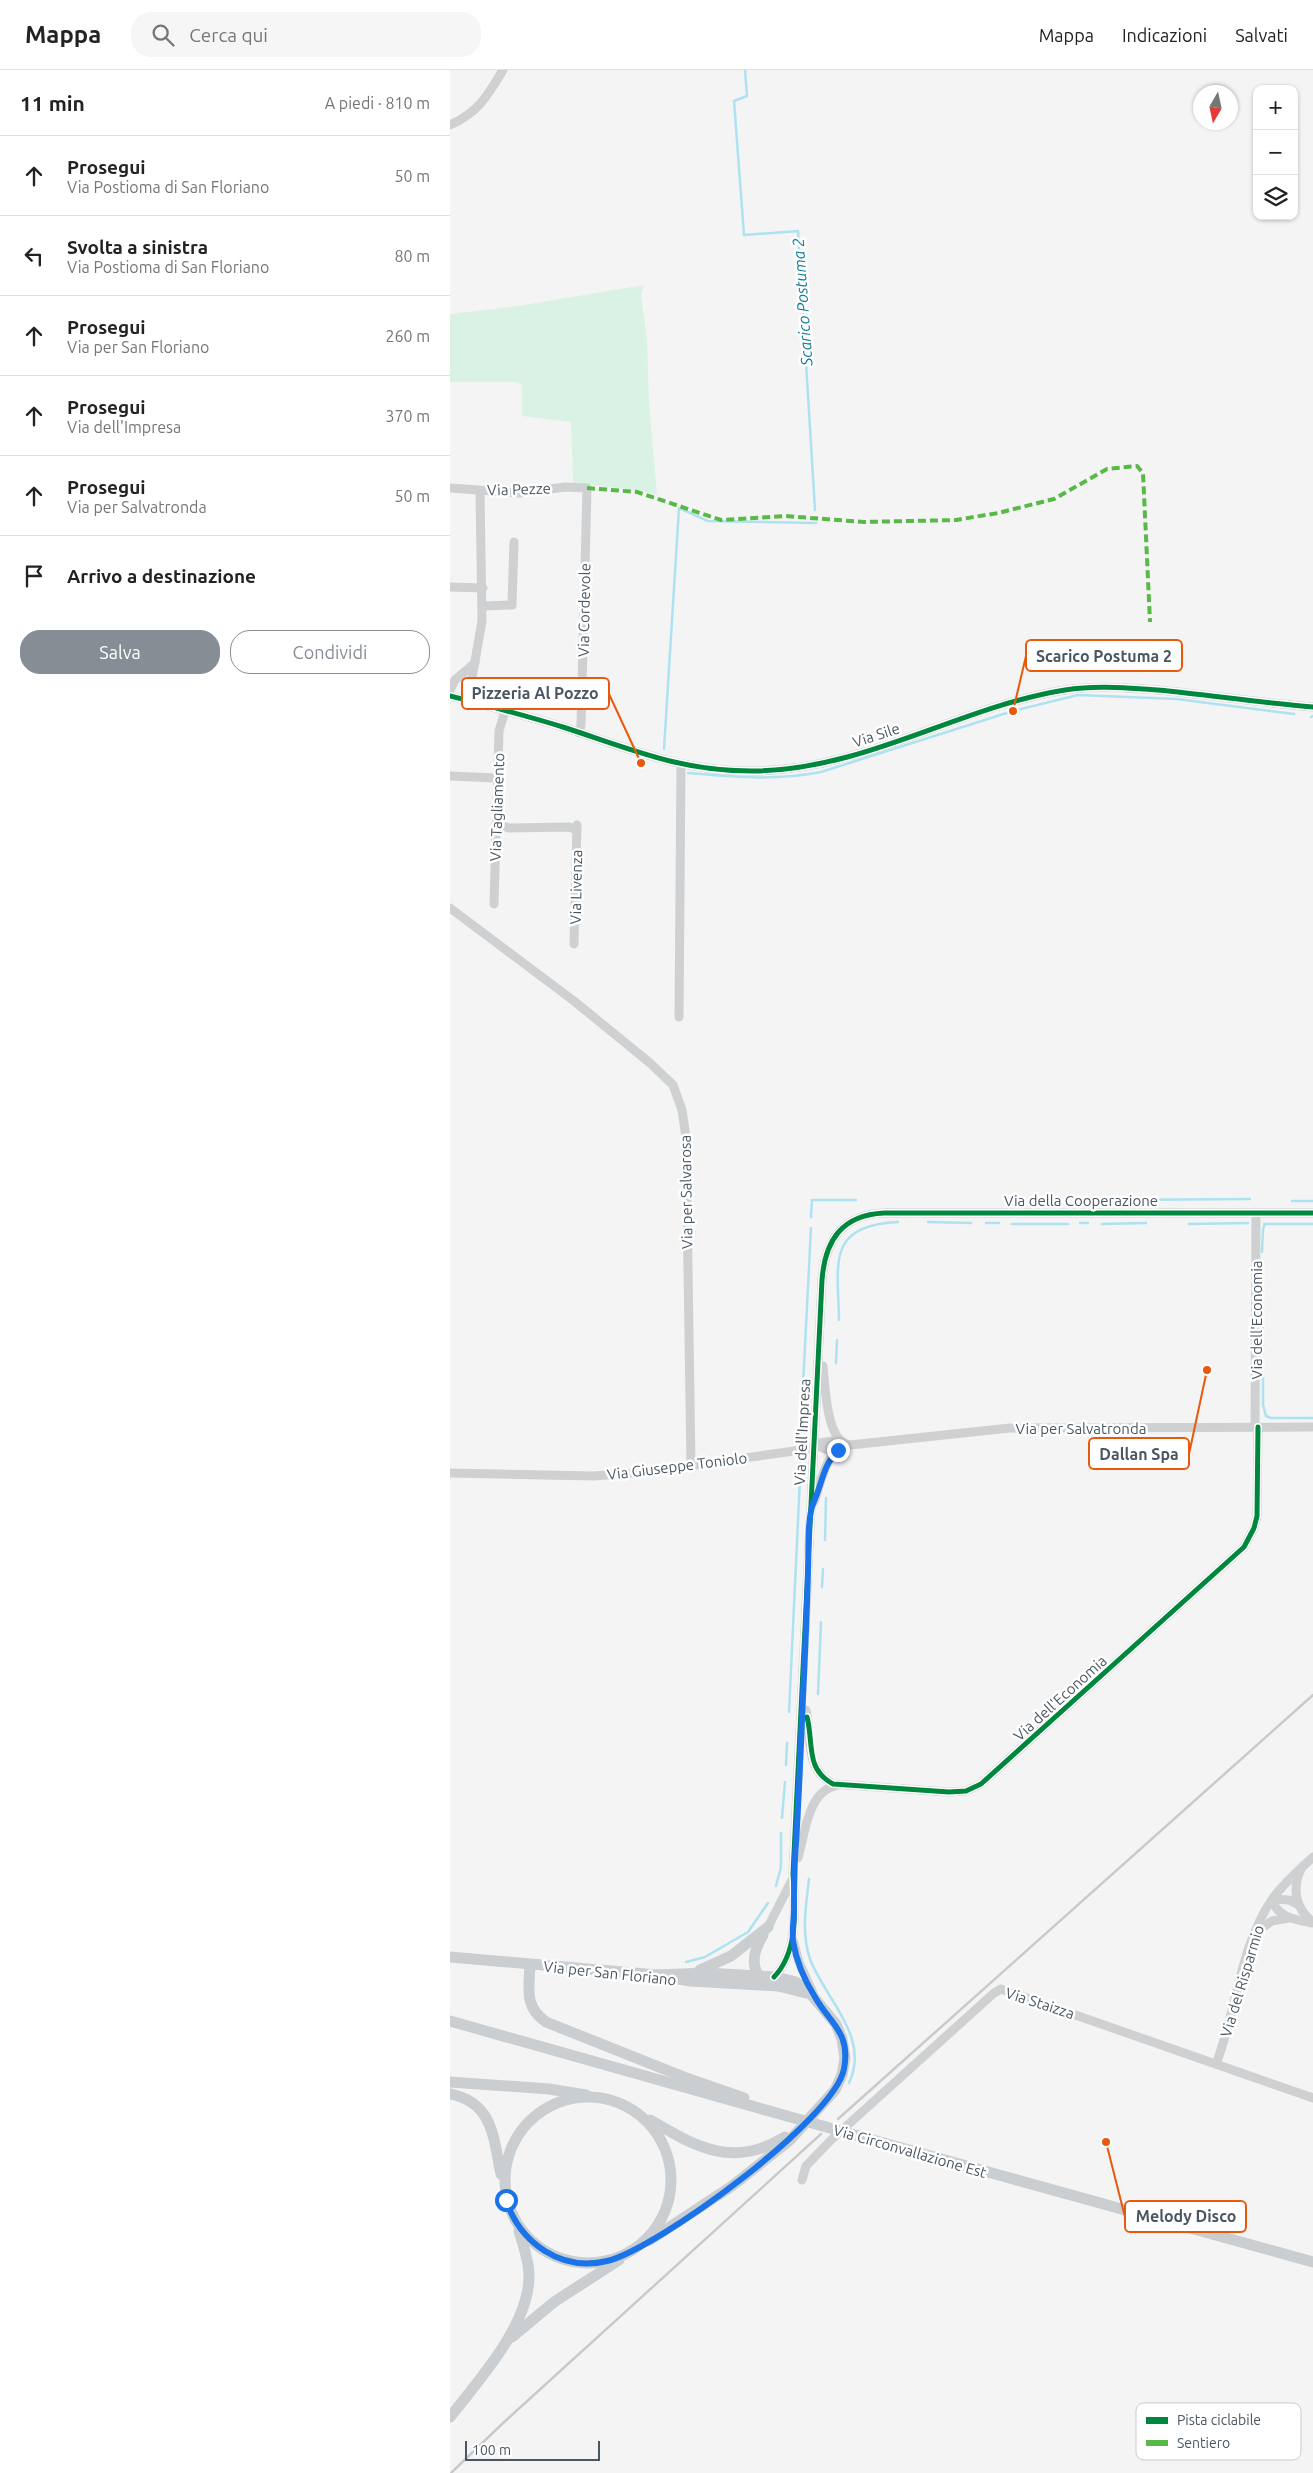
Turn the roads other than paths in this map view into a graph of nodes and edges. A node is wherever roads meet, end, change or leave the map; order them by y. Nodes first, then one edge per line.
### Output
1 (503, 70) edge
2 (450, 125) edge
3 (450, 488) edge
4 (587, 488) joint
5 (480, 491) junction
6 (514, 542) dead end
7 (450, 587) edge
8 (483, 588) junction
9 (483, 606) junction
10 (475, 662) junction
11 (450, 690) edge
12 (450, 696) edge
13 (468, 701) junction
14 (1313, 707) edge
15 (505, 711) junction
16 (579, 733) junction
17 (681, 765) junction
18 (450, 776) edge
19 (497, 778) junction
20 (496, 824) junction
21 (494, 904) dead end
22 (450, 908) edge
23 (574, 944) dead end
24 (679, 1017) dead end
25 (1256, 1213) junction
26 (1313, 1213) edge
27 (850, 1222) joint
28 (819, 1351) junction
29 (1256, 1427) junction
30 (1313, 1427) edge
31 (845, 1446) junction
32 (814, 1448) junction
33 (691, 1466) junction
34 (450, 1473) edge
35 (811, 1510) junction
36 (803, 1699) junction
37 (840, 1785) junction
38 (1313, 1857) edge
39 (1303, 1866) junction
40 (793, 1874) junction
41 (1273, 1899) junction
42 (1299, 1905) junction
43 (1291, 1918) junction
44 (1313, 1922) edge
45 (768, 1927) junction
46 (1254, 1934) junction
47 (792, 1935) junction
48 (450, 1957) edge
49 (530, 1965) junction
50 (657, 1975) junction
51 (692, 1977) junction
52 (766, 1980) junction
53 (816, 2000) junction
54 (450, 2021) edge
55 (450, 2029) edge
56 (507, 2037) junction
57 (1216, 2064) junction
58 (450, 2082) edge
59 (450, 2094) edge
60 (595, 2098) junction
61 (1313, 2098) edge
62 (775, 2113) junction
63 (639, 2114) junction
64 (802, 2127) junction
65 (802, 2180) dead end
66 (504, 2183) junction
67 (517, 2224) junction
68 (642, 2244) junction
69 (630, 2252) junction
70 (1313, 2262) edge
71 (502, 2347) junction
72 (450, 2417) edge

1 - 2 street
3 - 5 street, Via Pezze
4 - 5 street, Via Pezze
4 - 16 street, Via Cordevole
5 - 8 street
6 - 9 street
7 - 8 street
8 - 9 street
9 - 10 street
10 - 11 street
10 - 13 street
12 - 13 street, Via Sile
13 - 15 street, Via Sile
14 - 17 street, Via Sile
15 - 16 street, Via Sile
15 - 19 street, Via Tagliamento
16 - 17 street, Via Sile
17 - 24 street
18 - 19 street
19 - 20 street, Via Tagliamento
20 - 21 street, Via Tagliamento
20 - 23 street, Via Livenza
22 - 33 street, Via per Salvarosa
25 - 26 street, Via della Cooperazione
25 - 27 street, Via della Cooperazione
25 - 29 street, Via dell'Economia
27 - 28 street, Via dell'Impresa
28 - 31 street
28 - 32 street, Via dell'Impresa
29 - 30 street, Via per Salvatronda
29 - 31 street, Via per Salvatronda
29 - 37 street, Via dell'Economia
31 - 32 street, Via per Salvatronda
31 - 35 street
32 - 33 street, Via Giuseppe Toniolo
32 - 35 street, Via dell'Impresa
33 - 34 street, Via Giuseppe Toniolo
35 - 36 street, Via dell'Impresa
36 - 37 street, Via dell'Economia
36 - 40 street, Via dell'Impresa
37 - 40 street
38 - 39 street, Via del Risparmio
39 - 41 street, Via del Risparmio
39 - 42 street
40 - 45 street, Via dell'Impresa
40 - 47 street, Via dell'Impresa
41 - 42 street
41 - 43 street
41 - 46 street, Via del Risparmio
42 - 44 street
43 - 44 street
43 - 46 street
45 - 51 main road
45 - 52 main road
46 - 57 street, Via del Risparmio
47 - 52 street, Via dell'Impresa
47 - 53 street, Via dell'Impresa
48 - 49 main road, Via per San Floriano
49 - 50 main road, Via per San Floriano
49 - 62 main road
50 - 51 main road, Via per San Floriano
50 - 51 main road, Via per San Floriano
51 - 52 main road, Via per San Floriano
52 - 53 main road, Via per San Floriano
53 - 64 main road
54 - 56 main road, Via Circonvallazione Est
55 - 56 main road
56 - 62 main road, Via Circonvallazione Est
57 - 61 street, Via Staizza
57 - 65 street, Via Staizza
58 - 60 main road
59 - 66 main road
60 - 63 main road
60 - 66 main road
62 - 70 main road, Via Circonvallazione Est, bridge
63 - 64 main road
63 - 68 main road
64 - 68 main road
66 - 67 main road
67 - 69 main road
67 - 71 main road
68 - 69 main road
69 - 71 main road
71 - 72 main road

